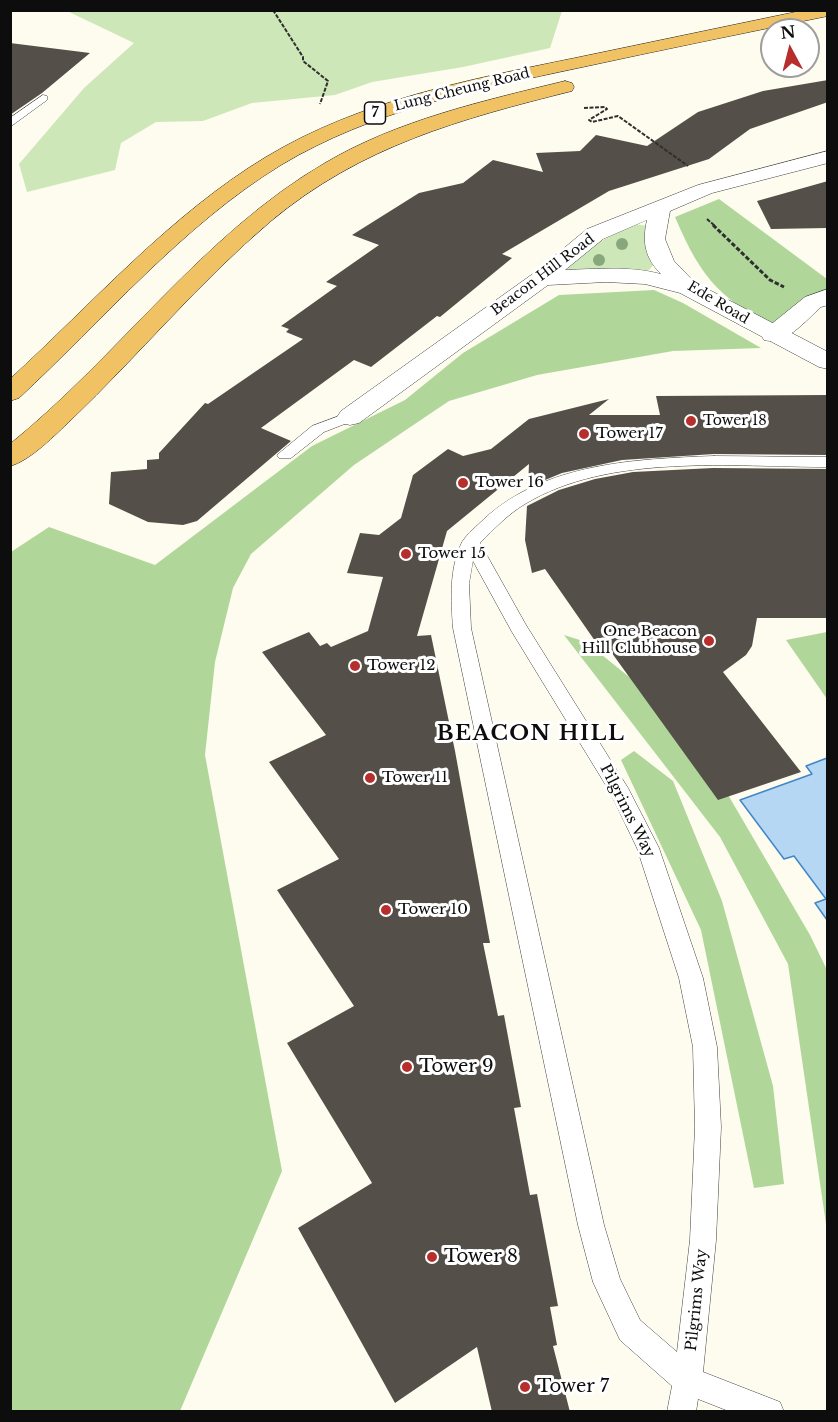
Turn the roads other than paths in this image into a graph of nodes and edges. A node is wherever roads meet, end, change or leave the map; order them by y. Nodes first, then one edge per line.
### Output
1 (828, 11) edge
2 (586, 83) dead end
3 (43, 98) dead end
4 (10, 124) edge
5 (828, 157) edge
6 (660, 209) junction
7 (542, 278) junction
8 (688, 288) junction
9 (828, 296) edge
10 (772, 335) junction
11 (828, 362) edge
12 (10, 393) edge
13 (350, 417) joint
14 (285, 455) dead end
15 (10, 458) edge
16 (828, 462) edge
17 (471, 542) junction
18 (688, 1381) junction
19 (681, 1412) edge
20 (770, 1412) edge

1 - 12 highway, Lung Cheung Road / 7
2 - 15 highway, Lung Cheung Road / 7
3 - 4 lane
5 - 6 street, Beacon Hill Road
6 - 7 street, Beacon Hill Road
6 - 8 street, Ede Road
7 - 8 street
7 - 13 street, Beacon Hill Road
8 - 10 street, Ede Road
9 - 10 street
10 - 11 street, Ede Road
13 - 14 lane
16 - 17 lane
17 - 18 lane
17 - 18 lane, Pilgrims Way
18 - 19 lane, Pilgrims Way
18 - 20 lane

